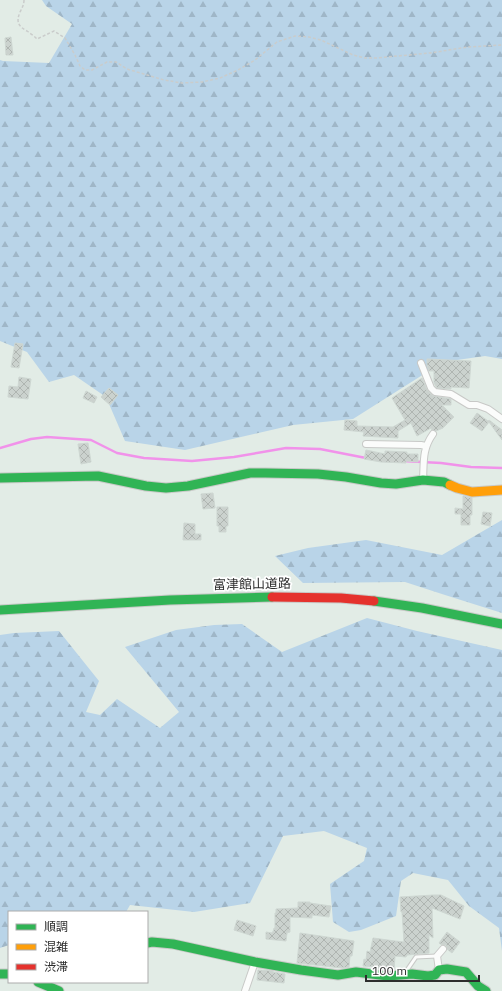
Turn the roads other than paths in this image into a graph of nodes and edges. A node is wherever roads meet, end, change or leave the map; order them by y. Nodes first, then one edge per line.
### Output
1 (420, 363) dead end
2 (502, 419) edge
3 (433, 434) dead end
4 (366, 444) dead end
5 (426, 446) junction
6 (0, 478) edge
7 (423, 480) junction
8 (502, 490) edge
9 (0, 610) edge
10 (502, 624) edge
11 (148, 943) edge
12 (443, 949) dead end
13 (437, 956) junction
14 (255, 962) junction
15 (440, 970) junction
16 (404, 974) junction
17 (40, 983) edge
18 (59, 991) edge
19 (245, 991) edge
20 (486, 991) edge

1 - 2 street
3 - 5 street
4 - 5 street
5 - 7 street
6 - 7 main road
7 - 8 main road
9 - 10 main road, 富津館山道路
11 - 14 main road
12 - 13 street
13 - 15 street
13 - 16 lane
14 - 16 main road
14 - 19 street
15 - 16 main road
15 - 20 main road
17 - 18 main road

